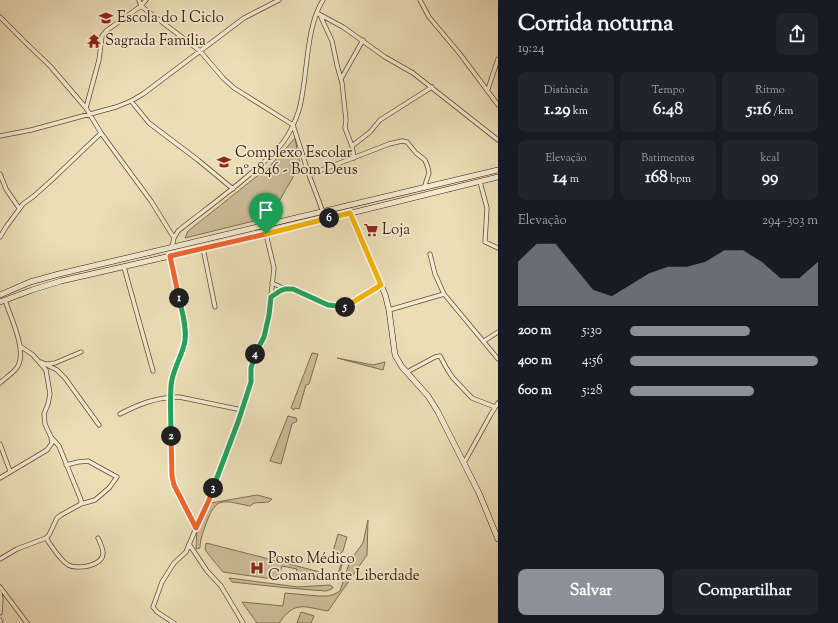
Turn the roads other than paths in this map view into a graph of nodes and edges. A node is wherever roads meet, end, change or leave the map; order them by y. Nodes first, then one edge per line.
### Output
1 (140, 0) edge
2 (146, 0) edge
3 (279, 0) edge
4 (323, 0) edge
5 (420, 0) edge
6 (319, 2) edge
7 (141, 6) junction
8 (318, 14) junction
9 (0, 16) edge
10 (363, 40) junction
11 (200, 51) junction
12 (498, 59) edge
13 (340, 79) junction
14 (432, 87) junction
15 (488, 89) junction
16 (131, 101) junction
17 (498, 105) edge
18 (86, 108) junction
19 (90, 114) junction
20 (293, 125) junction
21 (101, 133) junction
22 (0, 136) edge
23 (498, 140) edge
24 (352, 146) junction
25 (354, 158) junction
26 (498, 170) edge
27 (0, 174) edge
28 (309, 175) junction
29 (498, 177) edge
30 (480, 182) junction
31 (424, 188) junction
32 (233, 189) junction
33 (19, 208) junction
34 (323, 212) junction
35 (350, 213) junction
36 (266, 234) junction
37 (0, 237) edge
38 (174, 238) junction
39 (172, 247) junction
40 (203, 248) junction
41 (498, 248) edge
42 (430, 254) dead end
43 (170, 256) junction
44 (124, 267) junction
45 (272, 283) junction
46 (381, 285) junction
47 (285, 289) junction
48 (444, 294) junction
49 (0, 295) edge
50 (271, 297) junction
51 (3, 301) edge
52 (215, 307) dead end
53 (389, 310) junction
54 (498, 332) edge
55 (484, 341) junction
56 (20, 346) junction
57 (81, 352) dead end
58 (498, 359) edge
59 (40, 361) junction
60 (46, 364) junction
61 (152, 371) dead end
62 (407, 372) junction
63 (0, 383) edge
64 (172, 397) junction
65 (498, 403) edge
66 (495, 407) junction
67 (242, 410) junction
68 (120, 414) dead end
69 (99, 426) dead end
70 (51, 437) junction
71 (0, 444) edge
72 (464, 463) junction
73 (66, 465) junction
74 (10, 471) junction
75 (0, 478) edge
76 (81, 504) junction
77 (196, 528) junction
78 (46, 538) junction
79 (98, 538) dead end
80 (498, 539) edge
81 (189, 544) junction
82 (0, 559) edge
83 (0, 588) edge
84 (0, 593) edge
85 (0, 613) edge
86 (0, 620) edge
87 (1, 623) edge
88 (27, 623) edge
89 (174, 623) edge
90 (243, 623) edge

1 - 7 street
2 - 7 street
3 - 11 street
4 - 6 street
5 - 15 street
6 - 8 street
7 - 11 street
7 - 18 street
8 - 10 street
8 - 13 street
8 - 20 street
9 - 18 street
10 - 13 street
10 - 14 street
11 - 16 street
11 - 20 street
12 - 15 street
13 - 24 street
14 - 23 street
14 - 24 street
15 - 17 street
16 - 19 street
16 - 32 street
18 - 19 street
19 - 21 street
19 - 22 street
20 - 28 street
20 - 32 street
21 - 33 street
21 - 38 street
24 - 25 street
25 - 28 street
25 - 31 street
26 - 31 street
27 - 33 street
28 - 34 street
29 - 30 street
30 - 35 street
30 - 41 street
31 - 34 street
32 - 38 street
33 - 37 street
34 - 39 street
35 - 36 street
35 - 46 street
36 - 40 street
36 - 45 street
38 - 39 street
39 - 49 street
40 - 43 street
40 - 52 street
42 - 48 street
43 - 44 street
43 - 64 street
44 - 51 street
44 - 61 street
45 - 47 street
45 - 50 street
46 - 47 street
46 - 53 street
47 - 50 street
48 - 53 street
48 - 55 street
50 - 67 street
51 - 56 street
53 - 62 street
54 - 55 street
55 - 58 street
56 - 59 street
56 - 63 street
57 - 60 street
59 - 60 street
59 - 70 street
60 - 69 street
62 - 66 street
62 - 72 street
64 - 67 street
64 - 68 street
64 - 77 street
65 - 66 street
66 - 72 street
67 - 77 street
70 - 73 street
70 - 74 street
71 - 74 street
72 - 80 street
73 - 76 street
73 - 76 street
74 - 75 street
76 - 78 street
77 - 81 street
78 - 79 street
78 - 82 street
81 - 89 street
81 - 90 street
83 - 88 street
84 - 85 street
86 - 87 street

